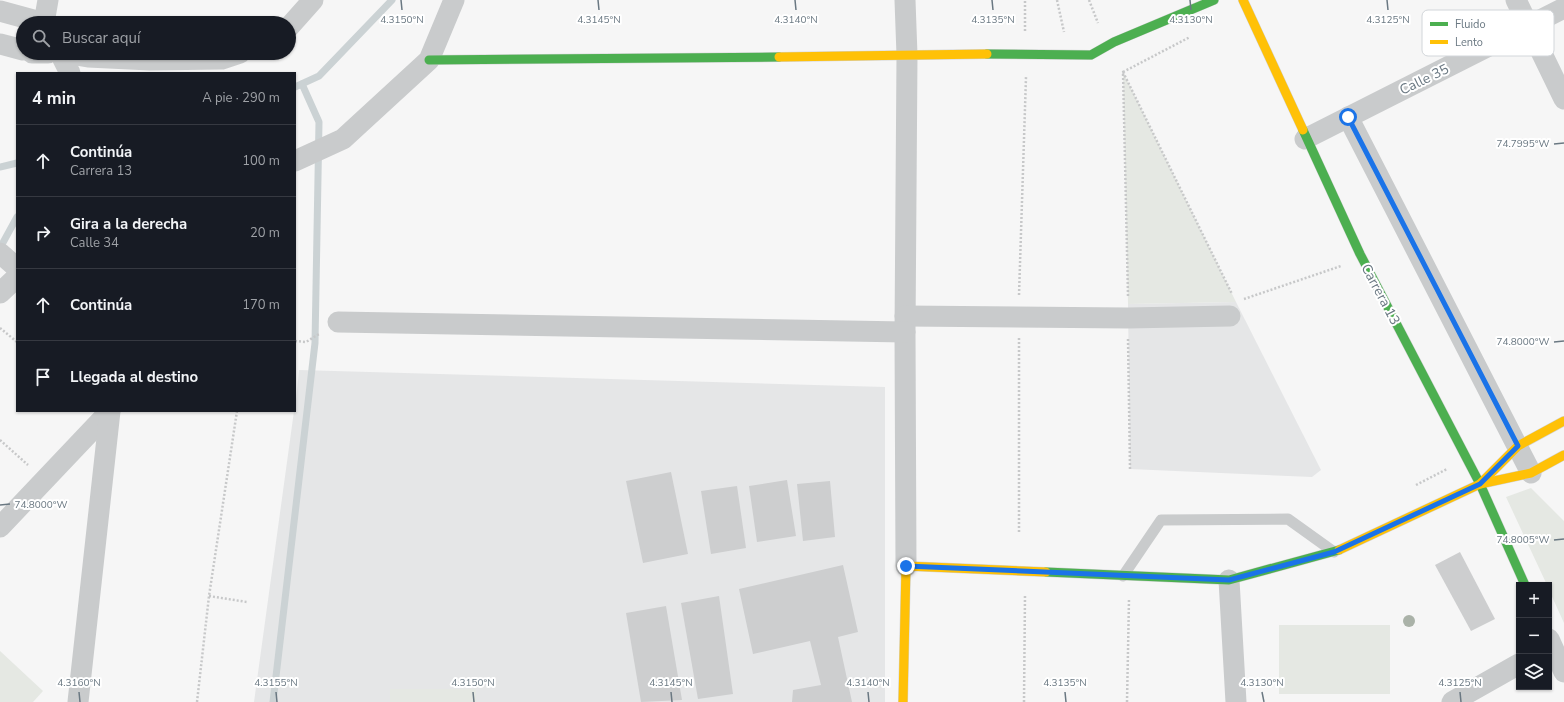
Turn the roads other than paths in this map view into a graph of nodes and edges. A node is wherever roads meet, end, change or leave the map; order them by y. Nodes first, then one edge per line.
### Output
1 (48, 0) edge
2 (314, 0) edge
3 (454, 0) edge
4 (905, 0) edge
5 (1214, 0) edge
6 (1243, 0) edge
7 (1516, 0) edge
8 (1564, 8) edge
9 (1521, 10) edge
10 (0, 11) edge
11 (1554, 14) edge
12 (18, 16) edge
13 (45, 16) edge
14 (296, 19) edge
15 (0, 44) edge
16 (16, 48) edge
17 (907, 55) junction
18 (1471, 56) edge
19 (1544, 56) edge
20 (429, 60) junction
21 (1564, 99) edge
22 (1348, 117) junction
23 (1305, 139) junction
24 (296, 161) edge
25 (16, 278) edge
26 (0, 293) edge
27 (1230, 316) dead end
28 (905, 324) junction
29 (331, 326) road end
30 (109, 412) edge
31 (110, 412) edge
32 (1564, 421) edge
33 (1518, 446) junction
34 (1564, 455) edge
35 (1531, 473) junction
36 (1480, 484) junction
37 (1, 524) edge
38 (1334, 552) junction
39 (906, 566) junction
40 (1123, 576) junction
41 (1229, 580) junction
42 (1524, 582) edge
43 (1552, 648) edge
44 (1516, 666) edge
45 (1564, 672) edge
46 (78, 702) edge
47 (903, 702) edge
48 (1236, 702) edge
49 (1452, 702) edge

1 - 13 street
2 - 14 street
3 - 20 street
4 - 17 street
5 - 17 street
6 - 23 street, Carrera 13
7 - 9 street
8 - 11 street, Calle 35
10 - 12 street
15 - 16 street
17 - 20 street
17 - 28 street
18 - 22 street, Calle 35
19 - 21 street
20 - 24 street
22 - 23 street, Calle 35
22 - 33 street
23 - 36 street, Carrera 13
25 - 26 street
27 - 28 street
28 - 29 street
28 - 39 street
30 - 37 street
31 - 46 street
32 - 33 street
33 - 35 street
33 - 36 street
34 - 35 street
35 - 36 street
36 - 38 street
36 - 42 street, Carrera 13
38 - 40 lane
38 - 41 street
39 - 40 street
39 - 47 street
40 - 41 street
41 - 48 street
43 - 45 street
44 - 49 street

